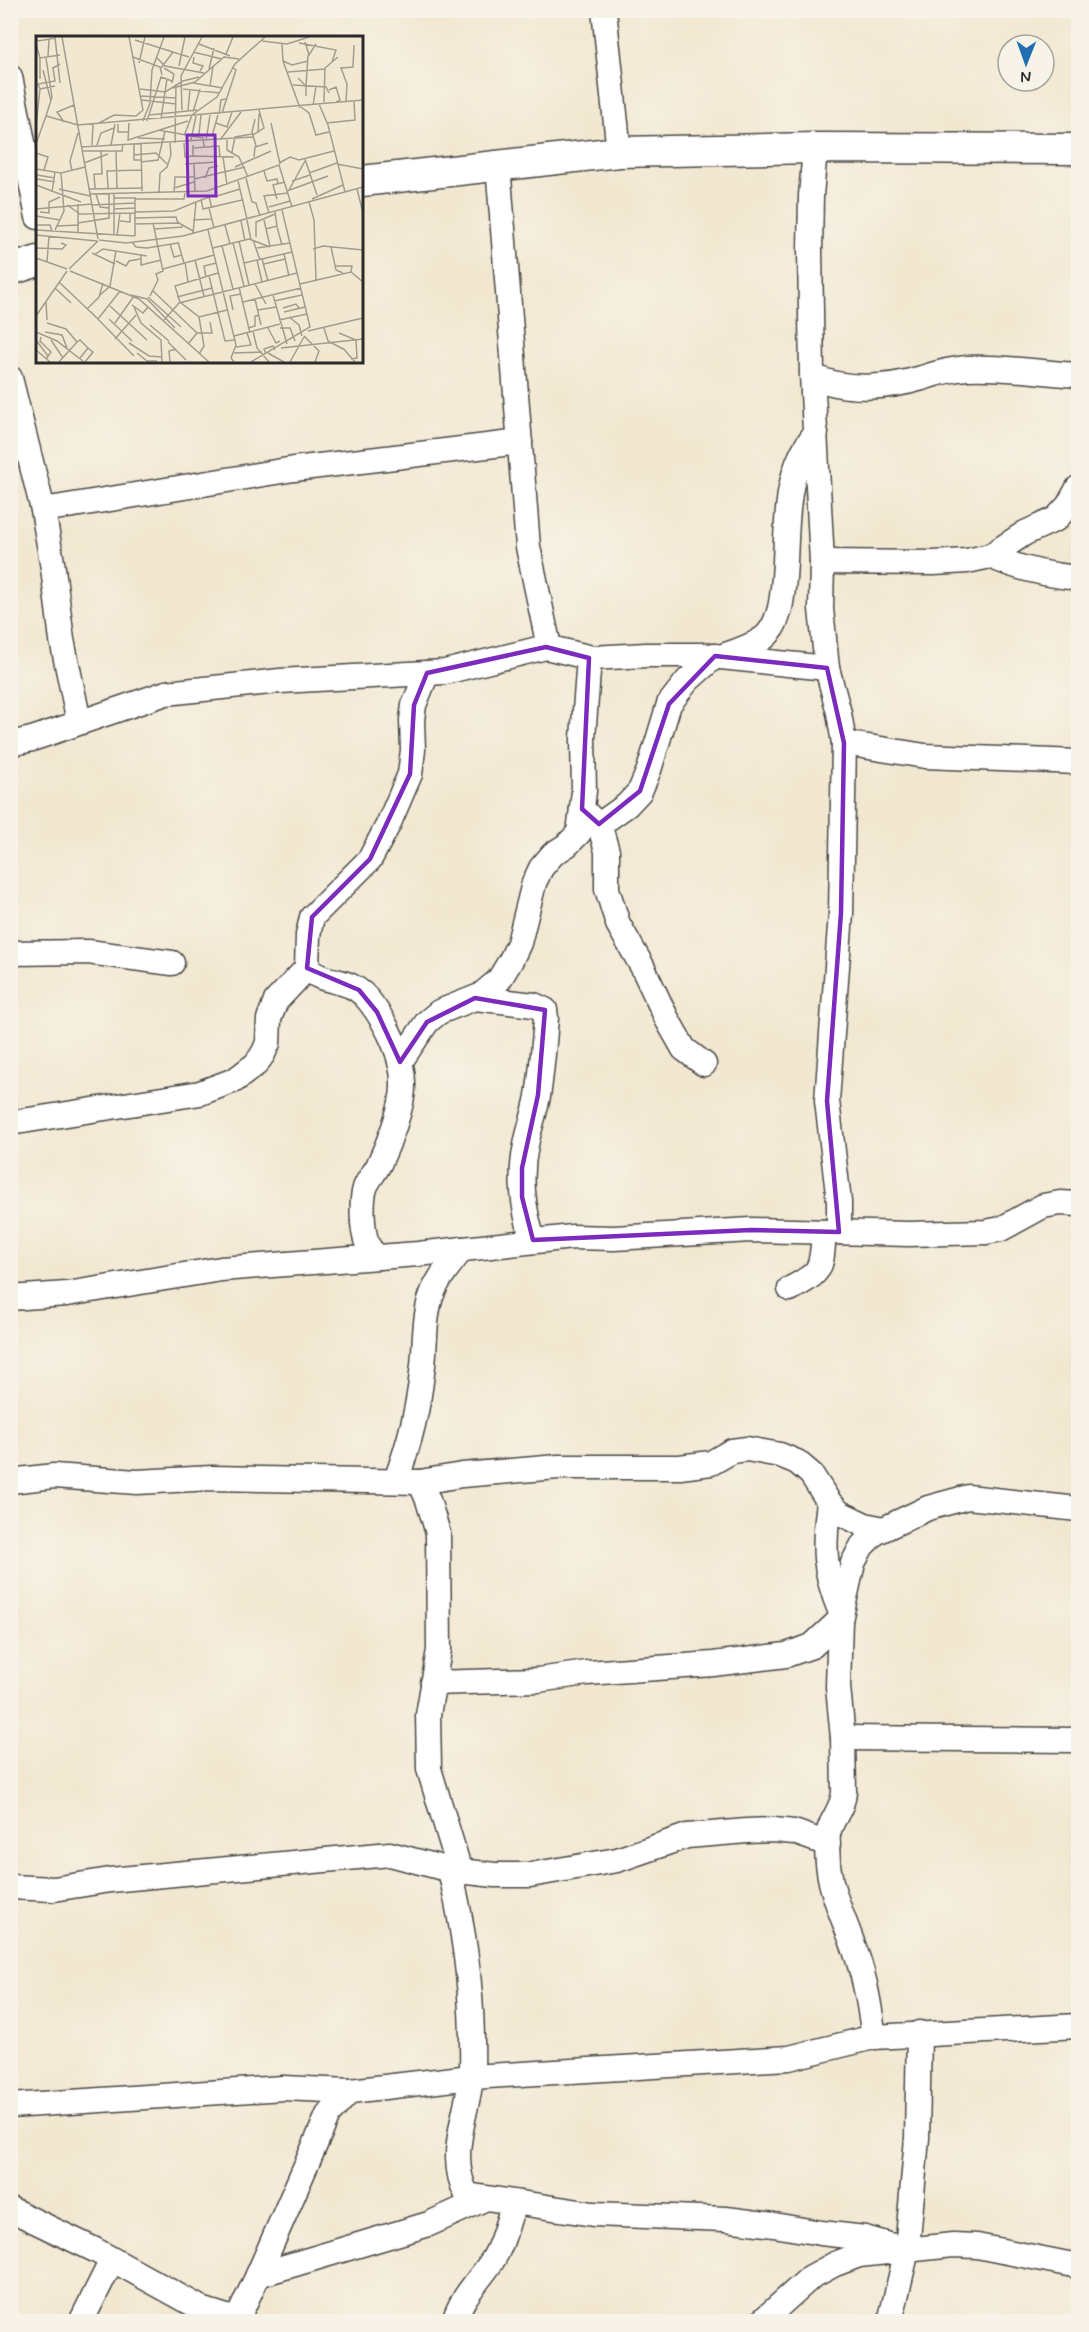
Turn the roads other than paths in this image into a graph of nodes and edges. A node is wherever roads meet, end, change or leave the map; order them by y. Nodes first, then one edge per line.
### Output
1 (604, 10) edge
2 (10, 77) edge
3 (815, 148) junction
4 (1078, 149) edge
5 (619, 152) junction
6 (498, 165) junction
7 (363, 181) edge
8 (36, 208) edge
9 (36, 262) edge
10 (10, 270) edge
11 (1078, 375) edge
12 (813, 376) junction
13 (10, 378) edge
14 (816, 433) junction
15 (520, 442) junction
16 (1078, 488) edge
17 (43, 510) junction
18 (990, 556) junction
19 (822, 562) junction
20 (1078, 578) edge
21 (549, 647) junction
22 (717, 657) junction
23 (589, 658) junction
24 (827, 668) junction
25 (427, 673) junction
26 (79, 723) junction
27 (844, 743) junction
28 (10, 744) edge
29 (1078, 762) edge
30 (590, 817) junction
31 (10, 953) edge
32 (171, 963) dead end
33 (307, 968) junction
34 (475, 998) junction
35 (400, 1062) junction
36 (704, 1064) dead end
37 (10, 1123) edge
38 (1078, 1204) edge
39 (832, 1232) junction
40 (533, 1240) junction
41 (462, 1249) junction
42 (378, 1257) junction
43 (790, 1288) dead end
44 (10, 1298) edge
45 (396, 1480) junction
46 (10, 1481) edge
47 (420, 1482) junction
48 (829, 1502) junction
49 (1078, 1509) edge
50 (884, 1529) junction
51 (840, 1616) junction
52 (433, 1683) junction
53 (843, 1738) junction
54 (1078, 1740) edge
55 (828, 1844) junction
56 (455, 1870) junction
57 (10, 1887) edge
58 (1078, 2026) edge
59 (919, 2033) junction
60 (874, 2037) junction
61 (471, 2077) junction
62 (350, 2091) junction
63 (10, 2106) edge
64 (484, 2199) junction
65 (514, 2203) junction
66 (10, 2209) edge
67 (907, 2250) junction
68 (112, 2260) junction
69 (1078, 2266) edge
70 (258, 2275) junction
71 (236, 2321) edge
72 (81, 2322) edge
73 (454, 2322) edge
74 (761, 2322) edge
75 (890, 2322) edge

1 - 5 street
2 - 8 street
3 - 4 street
3 - 5 street
3 - 12 street
5 - 6 street
6 - 7 street
6 - 15 street
9 - 10 street
11 - 12 street
12 - 14 street
13 - 17 street
14 - 19 street
14 - 22 street
15 - 17 street
15 - 21 street
16 - 18 street
17 - 26 street
18 - 19 street
18 - 20 street
19 - 24 street
21 - 23 street
21 - 25 street
22 - 23 street
22 - 24 street
22 - 30 street
23 - 30 street
24 - 27 street
25 - 26 street
25 - 33 street
26 - 28 street
27 - 29 street
27 - 39 street
30 - 34 street
30 - 36 street
31 - 32 street
33 - 35 street
33 - 37 street
34 - 35 street
34 - 40 street
35 - 42 street
38 - 39 street
39 - 40 street
39 - 43 street
40 - 41 street
41 - 42 street
41 - 45 street
42 - 44 street
45 - 46 street
45 - 47 street
47 - 48 street
47 - 52 street
48 - 50 street
48 - 51 street
49 - 50 street
50 - 51 street
51 - 52 street
51 - 53 street
52 - 56 street
53 - 54 street
53 - 55 street
55 - 56 street
55 - 60 street
56 - 57 street
56 - 61 street
58 - 59 street
59 - 60 street
59 - 67 street
60 - 61 street
61 - 62 street
61 - 64 street
62 - 63 street
62 - 70 street
64 - 65 street
64 - 70 street
65 - 67 street
65 - 73 street
66 - 68 street
67 - 69 street
67 - 74 street
67 - 75 street
68 - 71 street
68 - 72 street
70 - 71 street

